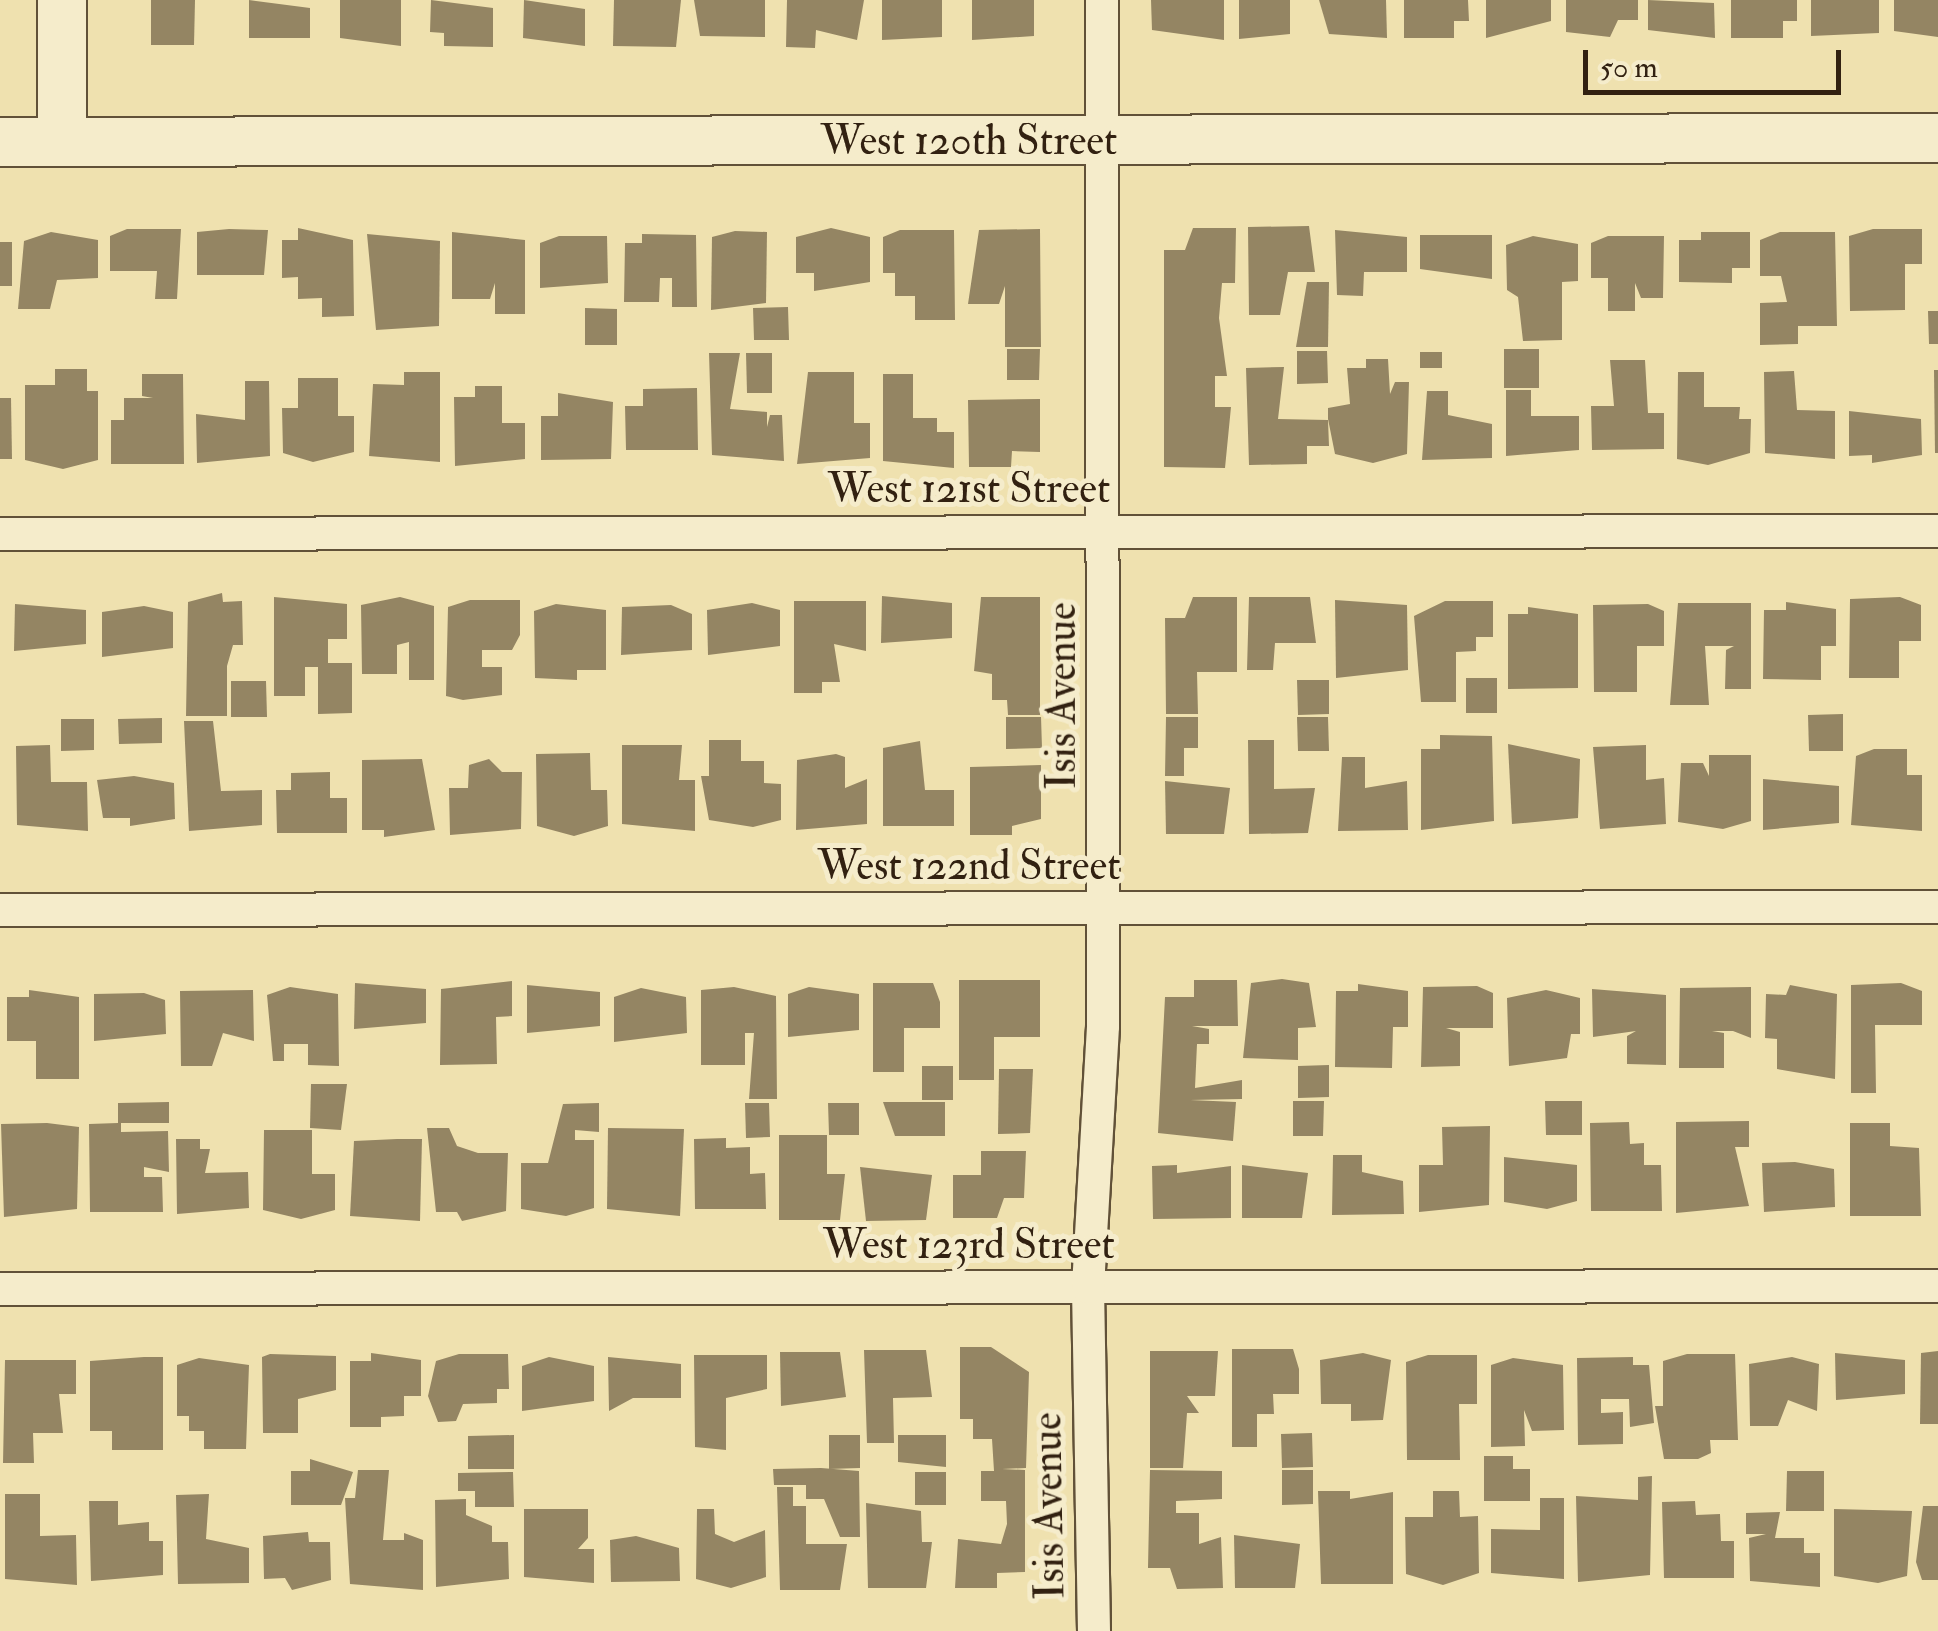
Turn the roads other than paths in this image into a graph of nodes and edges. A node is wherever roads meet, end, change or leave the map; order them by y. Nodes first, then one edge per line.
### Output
1 (62, 0) edge
2 (1102, 0) edge
3 (1938, 138) edge
4 (1102, 140) junction
5 (0, 142) edge
6 (62, 142) junction
7 (1104, 531) junction
8 (1938, 531) edge
9 (0, 534) edge
10 (1938, 907) edge
11 (1104, 908) junction
12 (0, 910) edge
13 (1938, 1286) edge
14 (1088, 1287) junction
15 (0, 1289) edge
16 (1094, 1631) edge

1 - 6 main road
2 - 4 street, Isis Avenue
3 - 4 main road, West 120th Street
4 - 6 main road, West 120th Street
4 - 7 street, Isis Avenue
5 - 6 main road, West 120th Street
7 - 8 street, West 121st Street
7 - 9 street, West 121st Street
7 - 11 street, Isis Avenue
10 - 11 street, West 122nd Street
11 - 12 street, West 122nd Street
11 - 14 street, Isis Avenue
13 - 14 street, West 123rd Street
14 - 15 street, West 123rd Street
14 - 16 street, Isis Avenue

